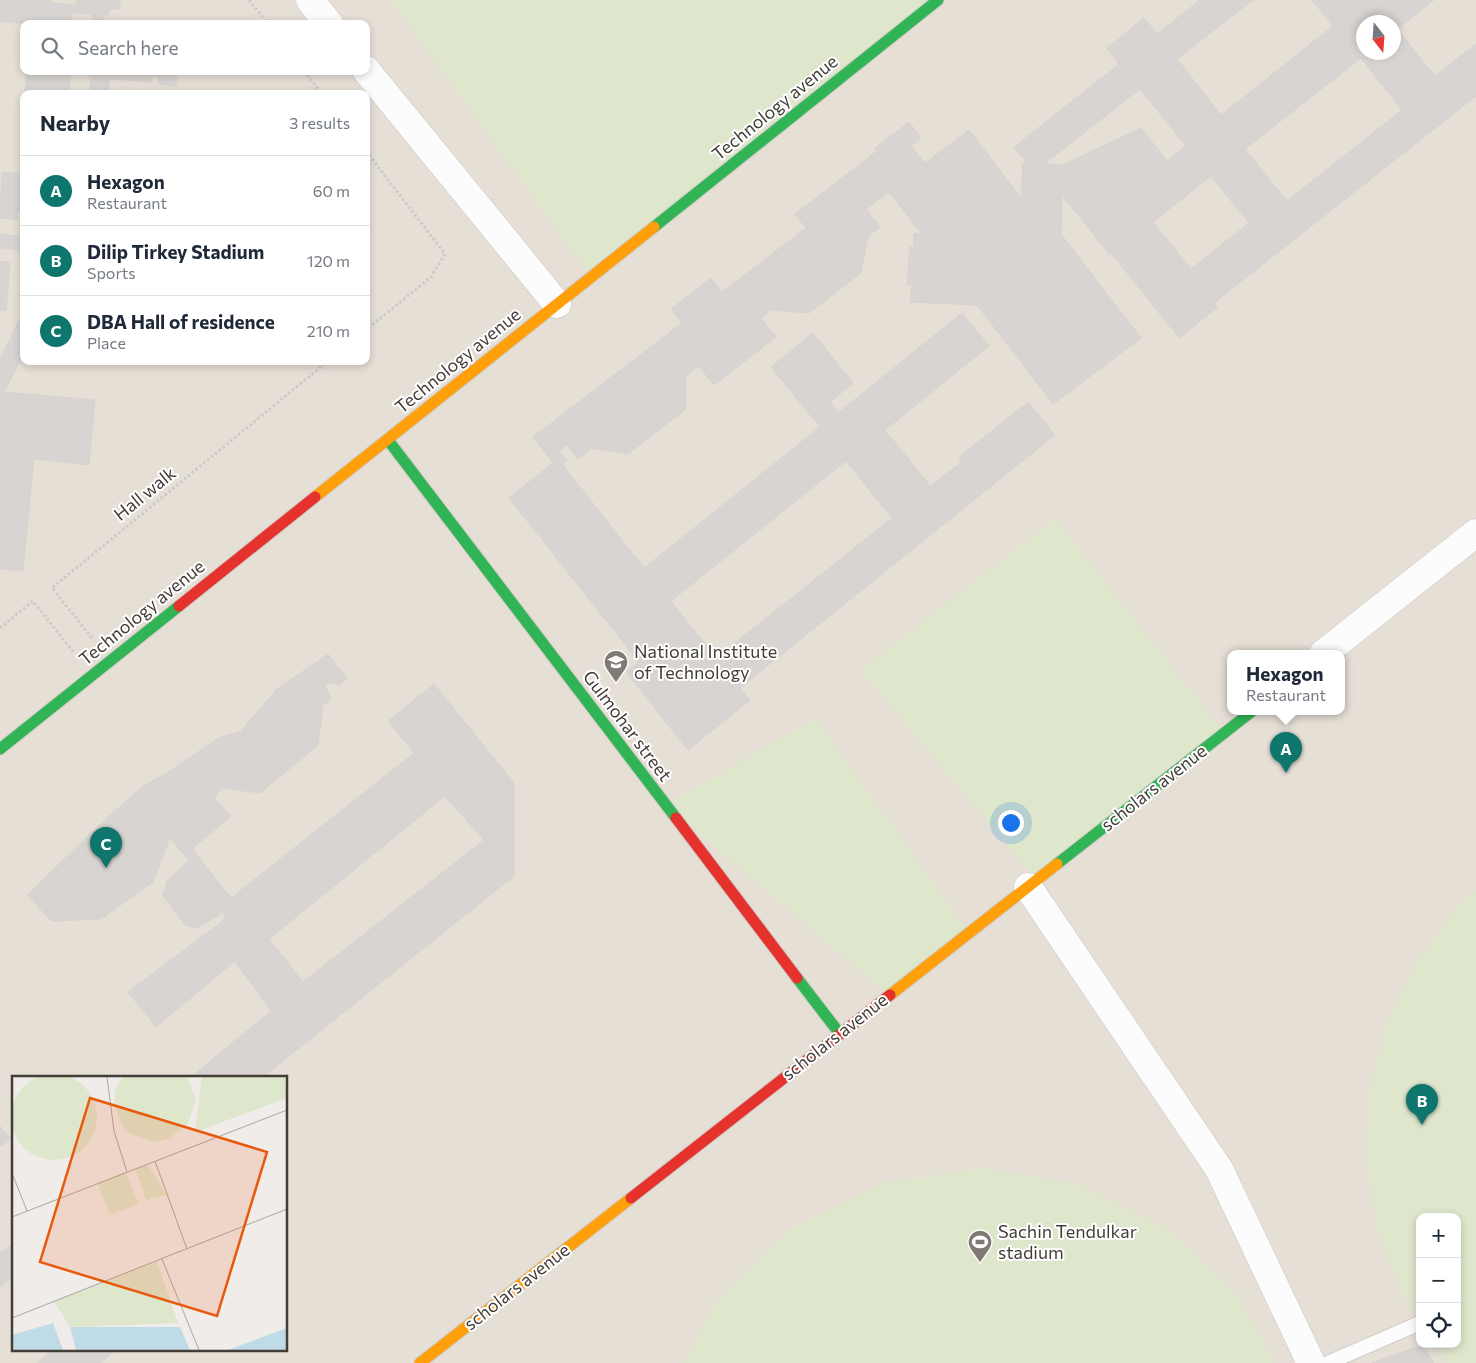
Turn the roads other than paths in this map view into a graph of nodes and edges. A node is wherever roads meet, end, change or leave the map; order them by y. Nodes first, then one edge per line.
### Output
1 (310, 0) edge
2 (938, 0) edge
3 (326, 20) edge
4 (370, 75) edge
5 (557, 304) junction
6 (388, 440) junction
7 (1476, 533) edge
8 (1328, 650) edge
9 (1247, 715) edge
10 (0, 749) edge
11 (1028, 887) junction
12 (840, 1034) junction
13 (1416, 1325) edge
14 (420, 1363) edge
15 (1311, 1363) edge
16 (1328, 1363) edge

1 - 3 street
2 - 5 street, Technology avenue
4 - 5 street
5 - 6 street, Technology avenue
6 - 10 street, Technology avenue
6 - 12 street, Gulmohar street
7 - 8 street
9 - 11 street, scholars avenue
11 - 12 street, scholars avenue
11 - 15 street
12 - 14 street, scholars avenue
13 - 16 lane

